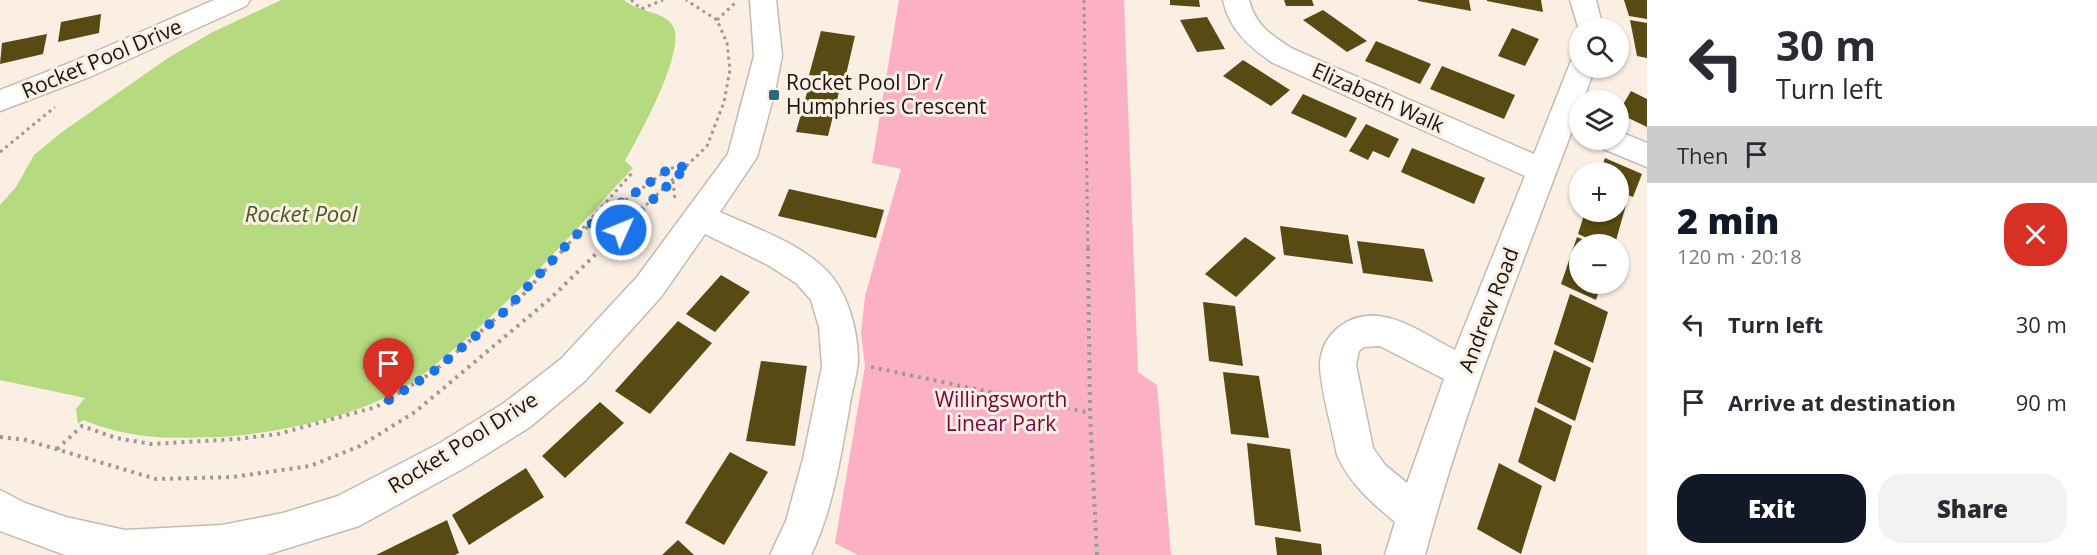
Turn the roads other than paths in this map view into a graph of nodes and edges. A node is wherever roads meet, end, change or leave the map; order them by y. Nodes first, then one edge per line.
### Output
1 (237, 0) edge
2 (763, 0) edge
3 (1236, 0) edge
4 (1583, 0) edge
5 (1588, 18) edge
6 (0, 100) edge
7 (1569, 124) edge
8 (1629, 148) edge
9 (1647, 156) edge
10 (1542, 171) junction
11 (701, 218) junction
12 (1465, 372) junction
13 (1416, 515) junction
14 (5, 523) edge
15 (790, 555) edge
16 (1405, 555) edge

1 - 6 street, Rocket Pool Drive
2 - 11 street, Rocket Pool Drive
3 - 10 street, Elizabeth Walk
4 - 5 street
7 - 10 street, Andrew Road
8 - 9 street
10 - 12 street, Andrew Road
11 - 14 street, Rocket Pool Drive
11 - 15 street
12 - 13 street, Andrew Road
12 - 13 street
13 - 16 street, Andrew Road

